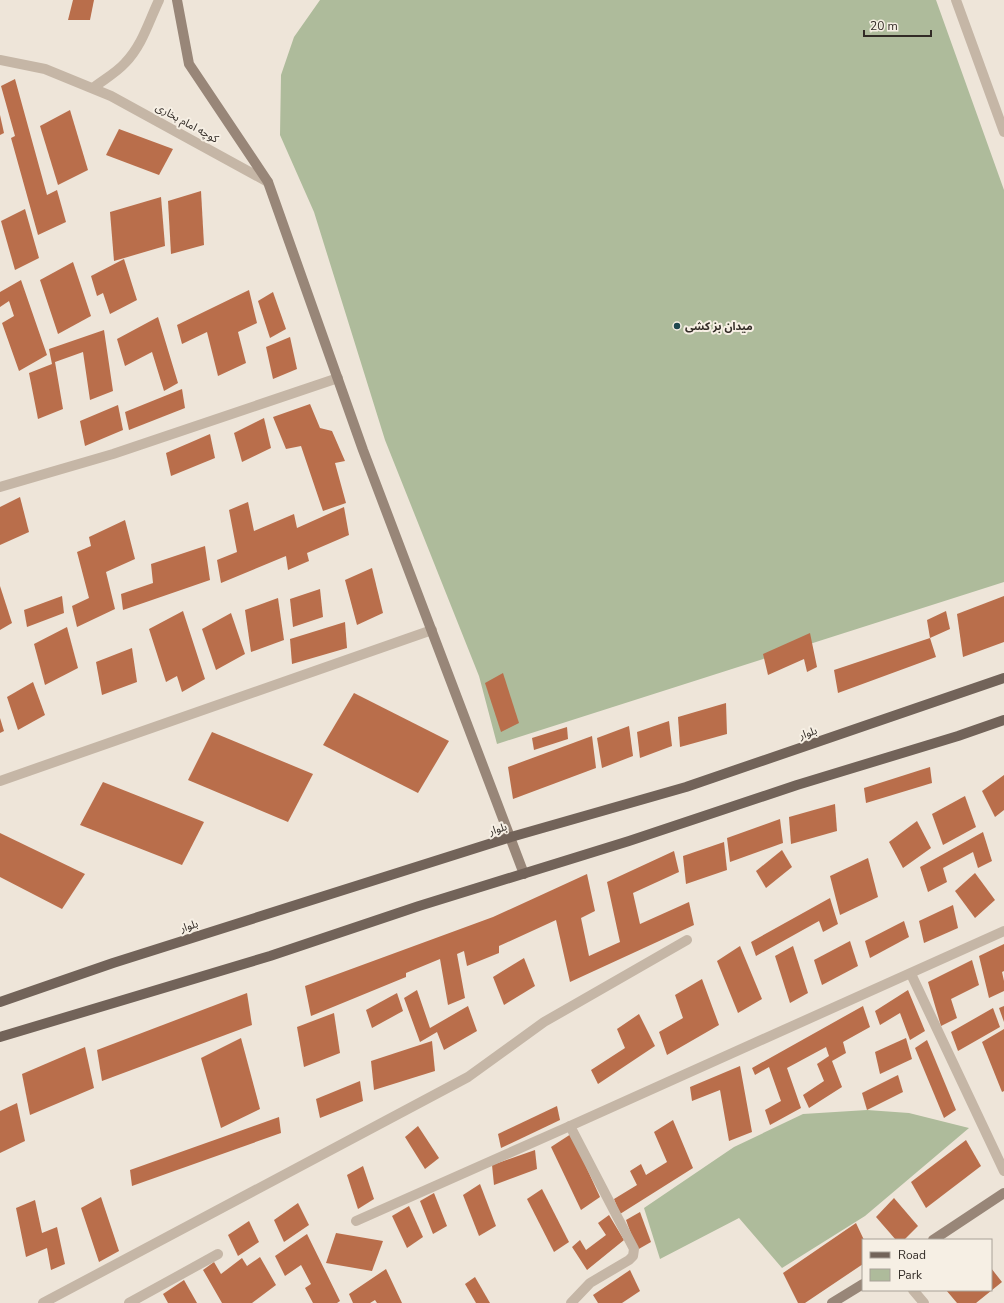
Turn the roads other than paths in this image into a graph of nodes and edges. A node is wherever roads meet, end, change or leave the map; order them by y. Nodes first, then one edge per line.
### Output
1 (159, 0) edge
2 (177, 0) edge
3 (956, 0) edge
4 (0, 60) edge
5 (93, 88) junction
6 (1004, 132) edge
7 (268, 182) junction
8 (338, 378) junction
9 (0, 485) edge
10 (432, 630) junction
11 (1004, 678) edge
12 (1004, 720) edge
13 (0, 781) edge
14 (511, 837) junction
15 (524, 874) junction
16 (1004, 931) edge
17 (687, 940) dead end
18 (911, 974) junction
19 (0, 1002) edge
20 (0, 1037) edge
21 (570, 1126) junction
22 (1004, 1171) edge
23 (1004, 1193) edge
24 (356, 1221) dead end
25 (935, 1239) edge
26 (218, 1254) dead end
27 (862, 1285) edge
28 (914, 1291) edge
29 (43, 1303) edge
30 (129, 1303) edge
31 (571, 1303) edge
32 (832, 1303) edge
33 (924, 1303) edge

1 - 5 street
2 - 7 street
3 - 6 street
4 - 5 street, کوچه امام بخاری
5 - 7 street, کوچه امام بخاری
7 - 8 street
8 - 9 street
8 - 10 street
10 - 13 street
10 - 14 street
11 - 14 main road, بلوار
12 - 15 main road
14 - 15 street
14 - 19 main road, بلوار
15 - 20 main road
16 - 18 street
17 - 29 street
18 - 21 street
18 - 22 street
21 - 24 street
21 - 31 street
23 - 25 street
26 - 30 street
27 - 32 street
28 - 33 street

